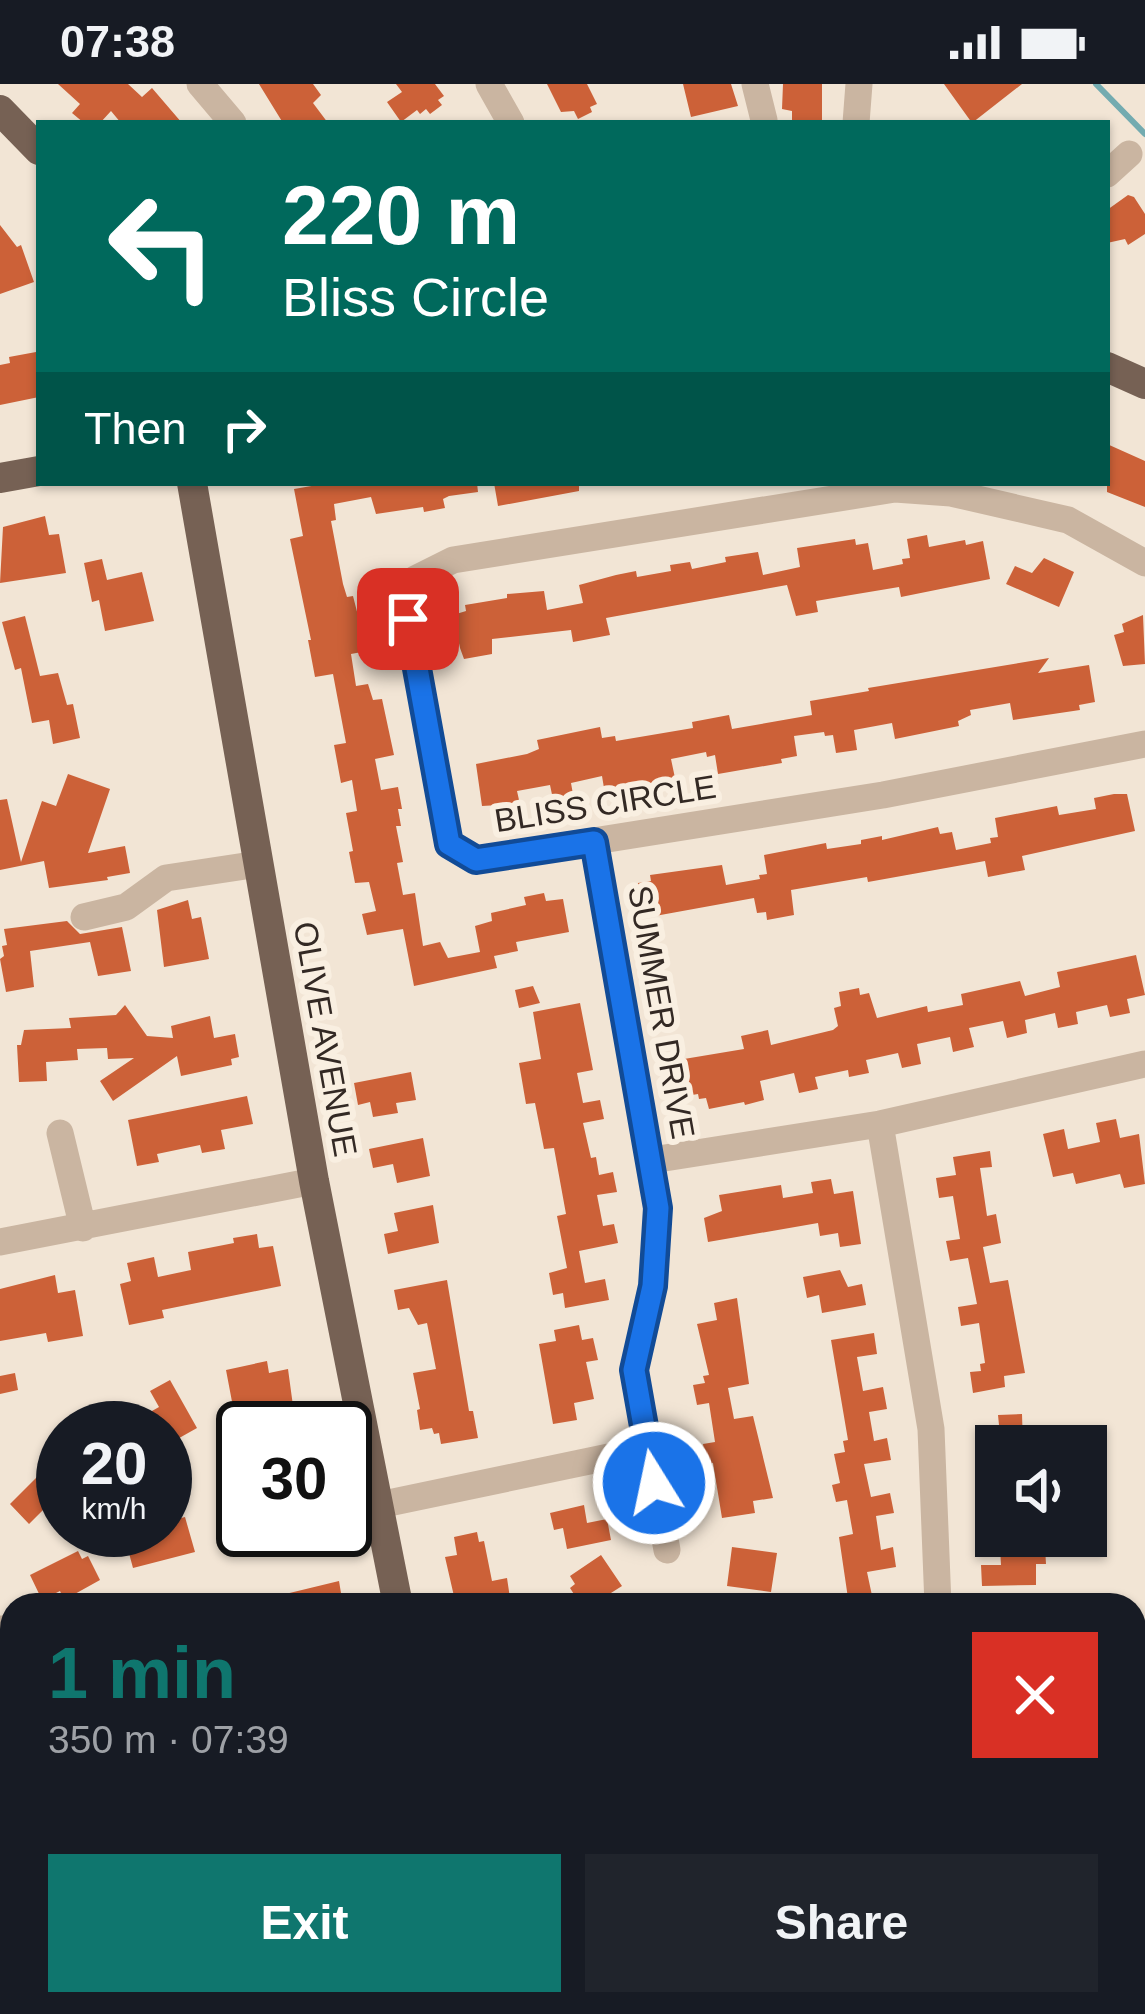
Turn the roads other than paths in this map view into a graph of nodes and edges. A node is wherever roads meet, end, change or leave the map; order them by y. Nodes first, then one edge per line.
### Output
1 (200, 84) edge
2 (489, 84) edge
3 (755, 84) edge
4 (859, 84) edge
5 (0, 110) edge
6 (230, 120) edge
7 (509, 120) edge
8 (764, 120) edge
9 (856, 120) edge
10 (36, 147) edge
11 (1129, 154) dead end
12 (1110, 171) edge
13 (1110, 368) edge
14 (1145, 384) edge
15 (36, 472) edge
16 (0, 478) edge
17 (192, 486) edge
18 (863, 488) edge
19 (1145, 563) edge
20 (1145, 744) edge
21 (594, 842) junction
22 (259, 864) junction
23 (84, 917) dead end
24 (1145, 1064) edge
25 (880, 1124) junction
26 (60, 1133) dead end
27 (652, 1160) junction
28 (314, 1181) junction
29 (83, 1228) junction
30 (0, 1242) edge
31 (647, 1449) junction
32 (379, 1504) junction
33 (667, 1550) dead end
34 (396, 1593) edge
35 (938, 1593) edge

1 - 6 street
2 - 7 street
3 - 8 street
4 - 9 street
5 - 10 main road
11 - 12 street
13 - 14 main road
15 - 16 main road
17 - 22 main road, OLIVE AVENUE
18 - 19 street, BLISS CIRCLE
18 - 21 street, BLISS CIRCLE
20 - 21 street, BLISS CIRCLE
21 - 27 street, SUMMER DRIVE
22 - 23 street
22 - 28 main road, OLIVE AVENUE
24 - 25 street
25 - 27 street
25 - 35 street
26 - 29 street
27 - 31 street, SUMMER DRIVE
28 - 29 street
28 - 32 main road, OLIVE AVENUE
29 - 30 street
31 - 32 street
31 - 33 street, SUMMER DRIVE
32 - 34 main road, OLIVE AVENUE

